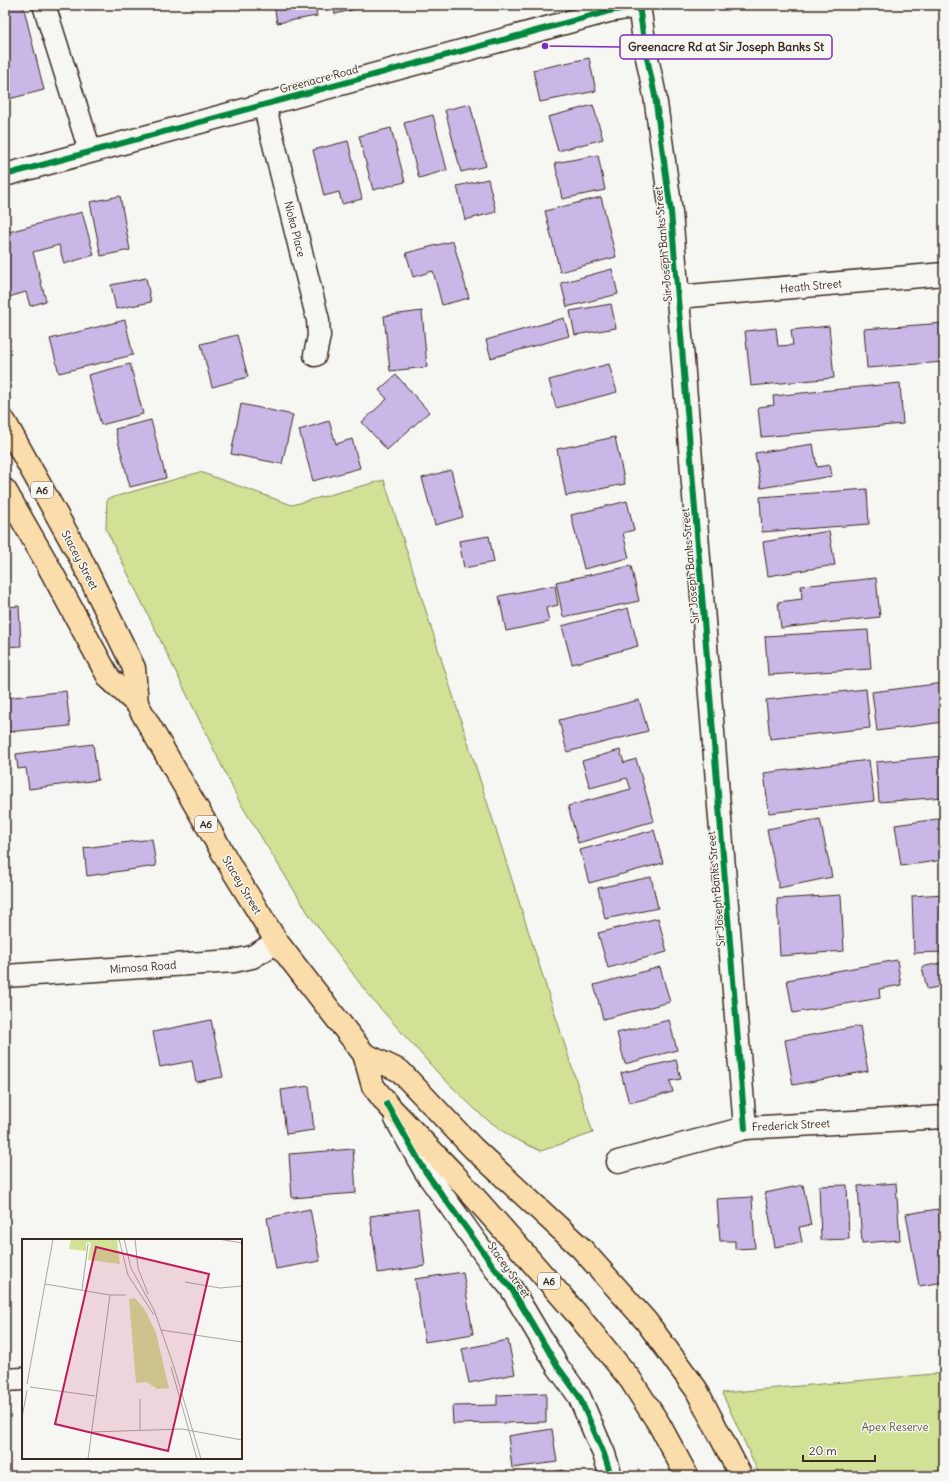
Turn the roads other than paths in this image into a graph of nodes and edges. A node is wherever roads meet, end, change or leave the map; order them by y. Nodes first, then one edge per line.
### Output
1 (44, 5) edge
2 (639, 6) edge
3 (264, 104) junction
4 (90, 151) junction
5 (5, 174) edge
6 (944, 274) edge
7 (678, 297) junction
8 (315, 355) dead end
9 (5, 422) edge
10 (5, 490) edge
11 (137, 704) junction
12 (277, 942) junction
13 (5, 976) edge
14 (364, 1054) junction
15 (387, 1104) junction
16 (944, 1117) edge
17 (745, 1128) junction
18 (618, 1162) dead end
19 (22, 1379) edge
20 (5, 1380) edge
21 (611, 1476) edge
22 (686, 1476) edge
23 (741, 1476) edge

1 - 4 street
2 - 3 street, Greenacre Road
2 - 7 street, Sir Joseph Banks Street
3 - 4 street, Greenacre Road
3 - 8 street, Nioka Place
4 - 5 street, Greenacre Road
6 - 7 street, Heath Street
7 - 17 street, Sir Joseph Banks Street
9 - 11 highway, Stacey Street / A6
10 - 11 highway, Stacey Street / A6
11 - 12 highway, Stacey Street / A6
12 - 13 street, Mimosa Road
12 - 14 highway, Stacey Street / A6
14 - 15 highway, Stacey Street / A6
14 - 23 highway, Stacey Street / A6
15 - 21 street, Stacey Street
15 - 22 highway, Stacey Street / A6
16 - 17 street, Frederick Street
17 - 18 street, Frederick Street
19 - 20 street

